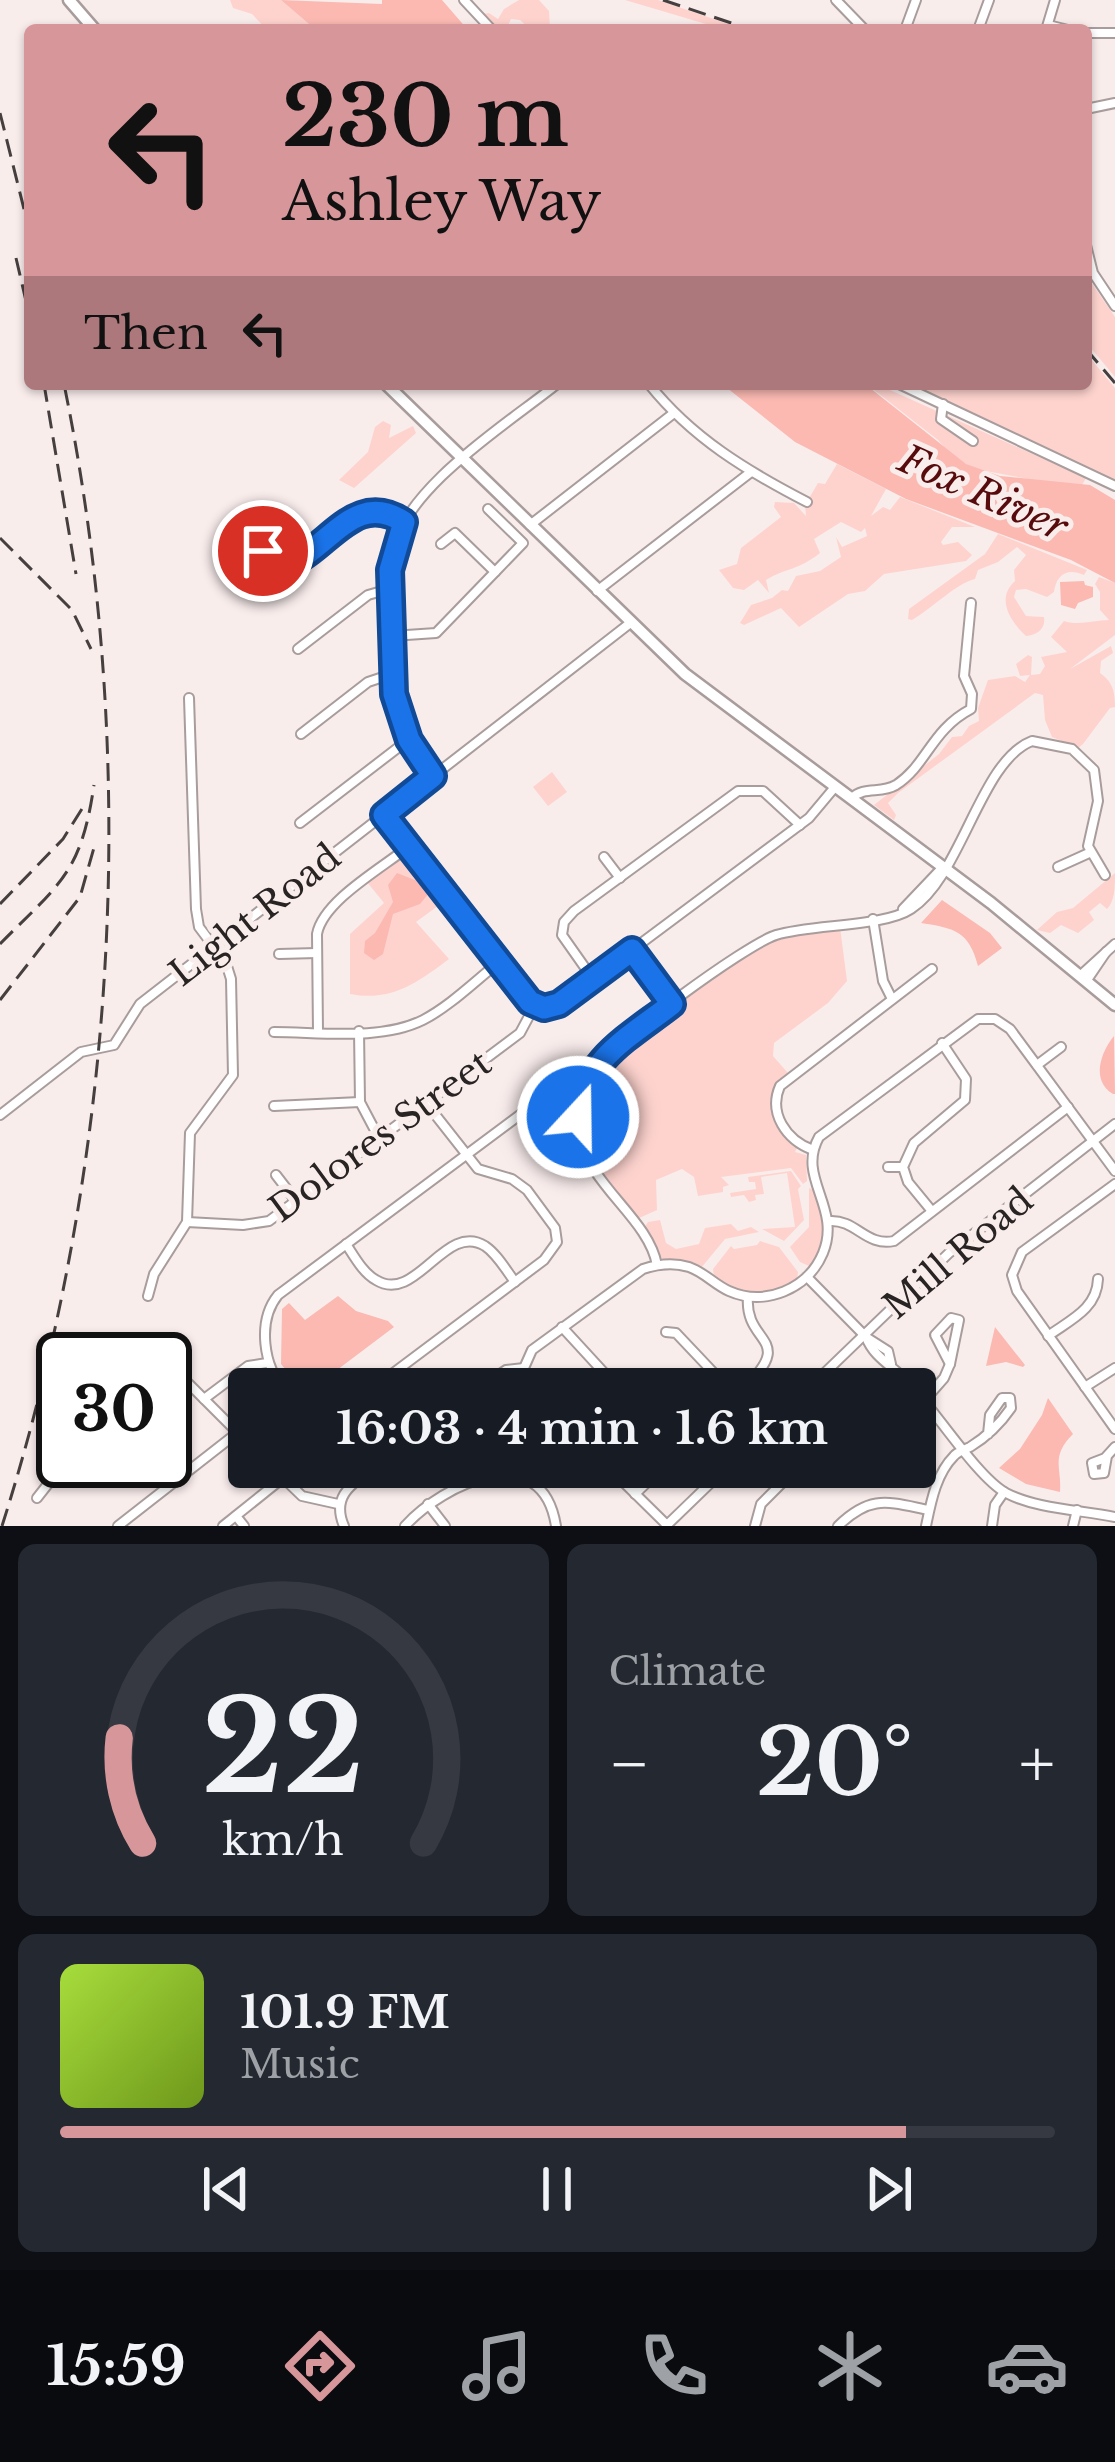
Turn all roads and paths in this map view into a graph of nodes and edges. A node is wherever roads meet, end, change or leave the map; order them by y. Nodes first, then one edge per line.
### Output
1 (73, 0) edge
2 (464, 0) edge
3 (836, 0) edge
4 (93, 24) edge
5 (487, 24) edge
6 (860, 24) edge
7 (1092, 269) edge
8 (1115, 306) edge
9 (392, 390) edge
10 (549, 390) edge
11 (654, 390) edge
12 (912, 390) edge
13 (943, 404) junction
14 (674, 413) junction
15 (973, 441) dead end
16 (461, 460) junction
17 (751, 472) junction
18 (1115, 487) edge
19 (807, 502) dead end
20 (488, 509) dead end
21 (404, 522) junction
22 (529, 526) junction
23 (441, 544) dead end
24 (263, 551) dead end
25 (495, 572) junction
26 (389, 589) junction
27 (596, 592) junction
28 (971, 603) dead end
29 (629, 624) junction
30 (392, 636) junction
31 (298, 649) dead end
32 (392, 674) junction
33 (189, 698) dead end
34 (301, 734) dead end
35 (409, 740) junction
36 (433, 776) junction
37 (835, 787) junction
38 (852, 799) junction
39 (384, 815) junction
40 (299, 823) dead end
41 (800, 825) junction
42 (408, 847) junction
43 (1089, 853) junction
44 (604, 857) dead end
45 (944, 867) junction
46 (1058, 867) dead end
47 (1105, 874) dead end
48 (620, 878) junction
49 (873, 919) junction
50 (213, 947) junction
51 (1111, 947) edge
52 (632, 950) junction
53 (317, 952) junction
54 (279, 954) dead end
55 (498, 963) junction
56 (932, 969) dead end
57 (1084, 977) junction
58 (593, 979) junction
59 (892, 999) junction
60 (672, 1004) junction
61 (1115, 1005) edge
62 (536, 1006) junction
63 (359, 1031) junction
64 (274, 1032) dead end
65 (319, 1032) junction
66 (942, 1043) junction
67 (1061, 1047) dead end
68 (1037, 1065) junction
69 (584, 1087) junction
70 (360, 1102) junction
71 (426, 1103) junction
72 (274, 1106) dead end
73 (1068, 1107) junction
74 (0, 1115) edge
75 (1115, 1124) edge
76 (379, 1138) junction
77 (1095, 1142) junction
78 (813, 1150) junction
79 (465, 1155) junction
80 (888, 1167) dead end
81 (903, 1167) junction
82 (1115, 1171) edge
83 (276, 1175) dead end
84 (1115, 1184) edge
85 (296, 1201) junction
86 (931, 1210) junction
87 (829, 1221) junction
88 (187, 1222) junction
89 (346, 1244) junction
90 (657, 1265) junction
91 (807, 1277) junction
92 (1098, 1279) dead end
93 (515, 1282) junction
94 (148, 1297) dead end
95 (748, 1297) junction
96 (562, 1327) junction
97 (666, 1332) dead end
98 (865, 1336) junction
99 (1048, 1336) junction
100 (267, 1363) junction
101 (950, 1364) junction
102 (270, 1368) edge
103 (400, 1368) edge
104 (524, 1368) edge
105 (600, 1368) edge
106 (709, 1368) edge
107 (763, 1368) edge
108 (831, 1368) edge
109 (894, 1368) edge
110 (1115, 1368) edge
111 (936, 1386) edge
112 (192, 1387) edge
113 (1085, 1387) junction
114 (205, 1399) junction
115 (936, 1422) edge
116 (228, 1423) edge
117 (1115, 1429) edge
118 (988, 1434) junction
119 (228, 1440) edge
120 (1115, 1447) edge
121 (965, 1450) junction
122 (1107, 1456) dead end
123 (45, 1488) edge
124 (271, 1488) edge
125 (295, 1488) edge
126 (347, 1488) edge
127 (455, 1488) edge
128 (538, 1488) edge
129 (629, 1488) edge
130 (641, 1488) edge
131 (705, 1488) edge
132 (777, 1488) edge
133 (1006, 1492) junction
134 (635, 1494) junction
135 (37, 1498) dead end
136 (338, 1504) junction
137 (428, 1504) junction
138 (929, 1510) junction
139 (1080, 1510) junction
140 (236, 1516) junction
141 (1115, 1517) edge
142 (993, 1521) edge
143 (118, 1526) edge
144 (224, 1526) edge
145 (244, 1526) edge
146 (344, 1526) edge
147 (405, 1526) edge
148 (445, 1526) edge
149 (556, 1526) edge
150 (666, 1526) edge
151 (754, 1526) edge
152 (838, 1526) edge
153 (926, 1526) edge
154 (1076, 1526) edge

1 - 4 main road
2 - 5 street
3 - 6 street
7 - 8 street
9 - 16 main road
10 - 16 street
11 - 14 street
12 - 13 street
13 - 15 street
13 - 18 street
14 - 17 street
14 - 22 street
16 - 21 street
16 - 22 main road
17 - 19 street
17 - 27 street
20 - 25 street
21 - 24 street
21 - 26 street
22 - 27 main road
23 - 25 street
25 - 30 street
26 - 30 street
26 - 31 street
27 - 29 main road
28 - 38 street
29 - 36 street, Light Road
29 - 37 main road
30 - 32 street
32 - 34 street
32 - 35 street
33 - 50 street
35 - 36 street
35 - 40 street
36 - 39 street, Light Road
37 - 38 main road
37 - 41 street, Dolores Street
38 - 45 main road
39 - 42 street
39 - 50 street, Light Road
41 - 48 street
41 - 52 street, Dolores Street
42 - 53 street
42 - 55 street
43 - 45 street
43 - 46 street
43 - 47 street
44 - 48 street
45 - 49 street
45 - 57 main road
48 - 58 street
49 - 59 street
49 - 60 street
50 - 74 street, Light Road
50 - 88 street
51 - 57 street
52 - 58 street, Dolores Street
52 - 60 street
53 - 54 street
53 - 65 street
55 - 62 street
55 - 63 street
56 - 59 street
57 - 61 main road
58 - 62 street, Dolores Street
59 - 78 street
60 - 69 street
62 - 71 street, Dolores Street
63 - 65 street
63 - 70 street
64 - 65 street
66 - 68 street
66 - 78 street
66 - 81 street
67 - 68 street
68 - 73 street
69 - 79 street
69 - 90 street
70 - 72 street
70 - 76 street
71 - 76 street, Dolores Street
71 - 79 street
73 - 77 street
73 - 86 street
75 - 77 street, Mill Road
76 - 85 street, Dolores Street
77 - 82 street
77 - 98 street, Mill Road
78 - 87 street
79 - 89 street
79 - 93 street
80 - 81 street
81 - 86 street
83 - 85 street
84 - 99 street
85 - 88 street, Dolores Street
86 - 87 street
87 - 91 street
88 - 94 street
89 - 93 street
89 - 100 street
90 - 95 street
90 - 96 street
91 - 95 street
91 - 98 street
92 - 99 street
93 - 103 street
95 - 107 street
96 - 104 street
96 - 105 street
97 - 106 street
98 - 108 street, Mill Road
98 - 109 street
99 - 113 street
100 - 102 street
100 - 114 street
101 - 101 street
101 - 111 street
110 - 113 street
112 - 114 street
113 - 117 street
114 - 116 street
115 - 121 street
118 - 118 street
118 - 121 street
119 - 143 street
120 - 122 street
121 - 133 street
121 - 138 street
123 - 135 street
124 - 140 street
125 - 136 street
126 - 136 street
127 - 137 street
128 - 149 street
129 - 134 street
130 - 134 street
131 - 150 street
132 - 151 street
133 - 139 street
133 - 142 street
134 - 150 street
136 - 146 street
137 - 147 street
137 - 148 street
138 - 152 street
138 - 153 street
139 - 141 street
139 - 154 street
140 - 144 street
140 - 145 street

